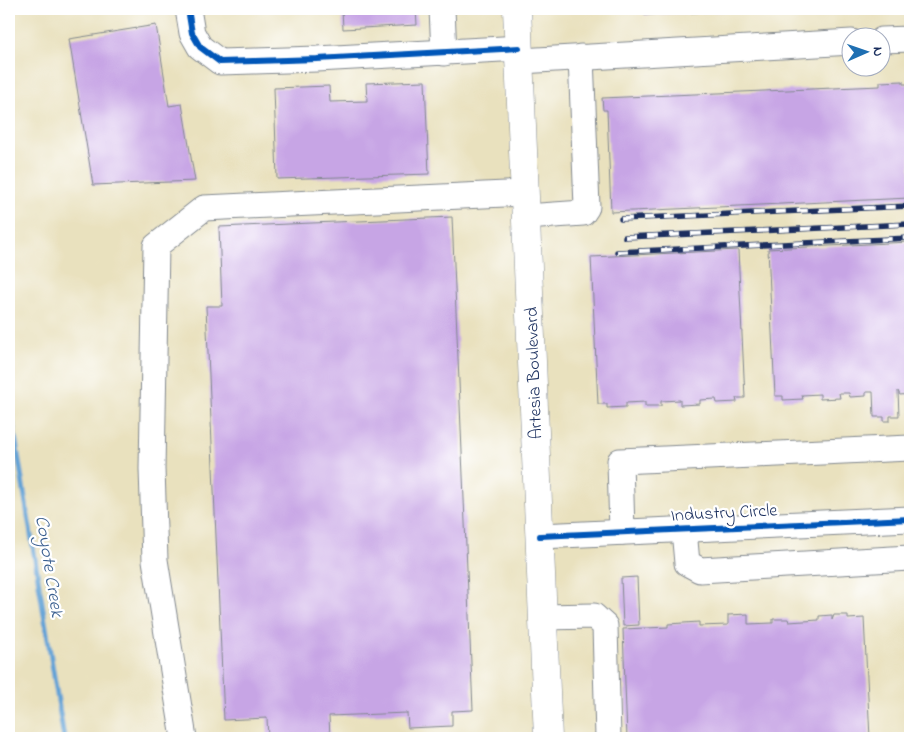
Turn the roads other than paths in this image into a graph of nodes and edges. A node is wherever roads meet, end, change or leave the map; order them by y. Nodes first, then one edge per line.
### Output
1 (188, 9) edge
2 (442, 9) edge
3 (517, 9) edge
4 (910, 38) edge
5 (892, 39) edge
6 (842, 43) edge
7 (444, 53) junction
8 (519, 54) junction
9 (580, 57) junction
10 (526, 205) junction
11 (910, 448) edge
12 (910, 519) edge
13 (791, 524) junction
14 (684, 530) junction
15 (622, 532) junction
16 (540, 536) junction
17 (910, 558) edge
18 (792, 563) junction
19 (543, 617) junction
20 (184, 738) edge
21 (544, 738) edge
22 (548, 738) edge
23 (608, 738) edge

1 - 7 street
2 - 7 street
3 - 8 main road, Artesia Boulevard
4 - 5 street
6 - 9 street
7 - 8 street
8 - 9 street
8 - 10 main road, Artesia Boulevard
9 - 10 street
10 - 16 main road, Artesia Boulevard
10 - 20 street
11 - 15 street
12 - 13 street, Industry Circle
13 - 14 street, Industry Circle
13 - 18 street
14 - 15 street, Industry Circle
14 - 18 street
15 - 16 street, Industry Circle
16 - 19 main road, Artesia Boulevard
17 - 18 street
19 - 22 main road, Artesia Boulevard
19 - 23 street
21 - 22 street

